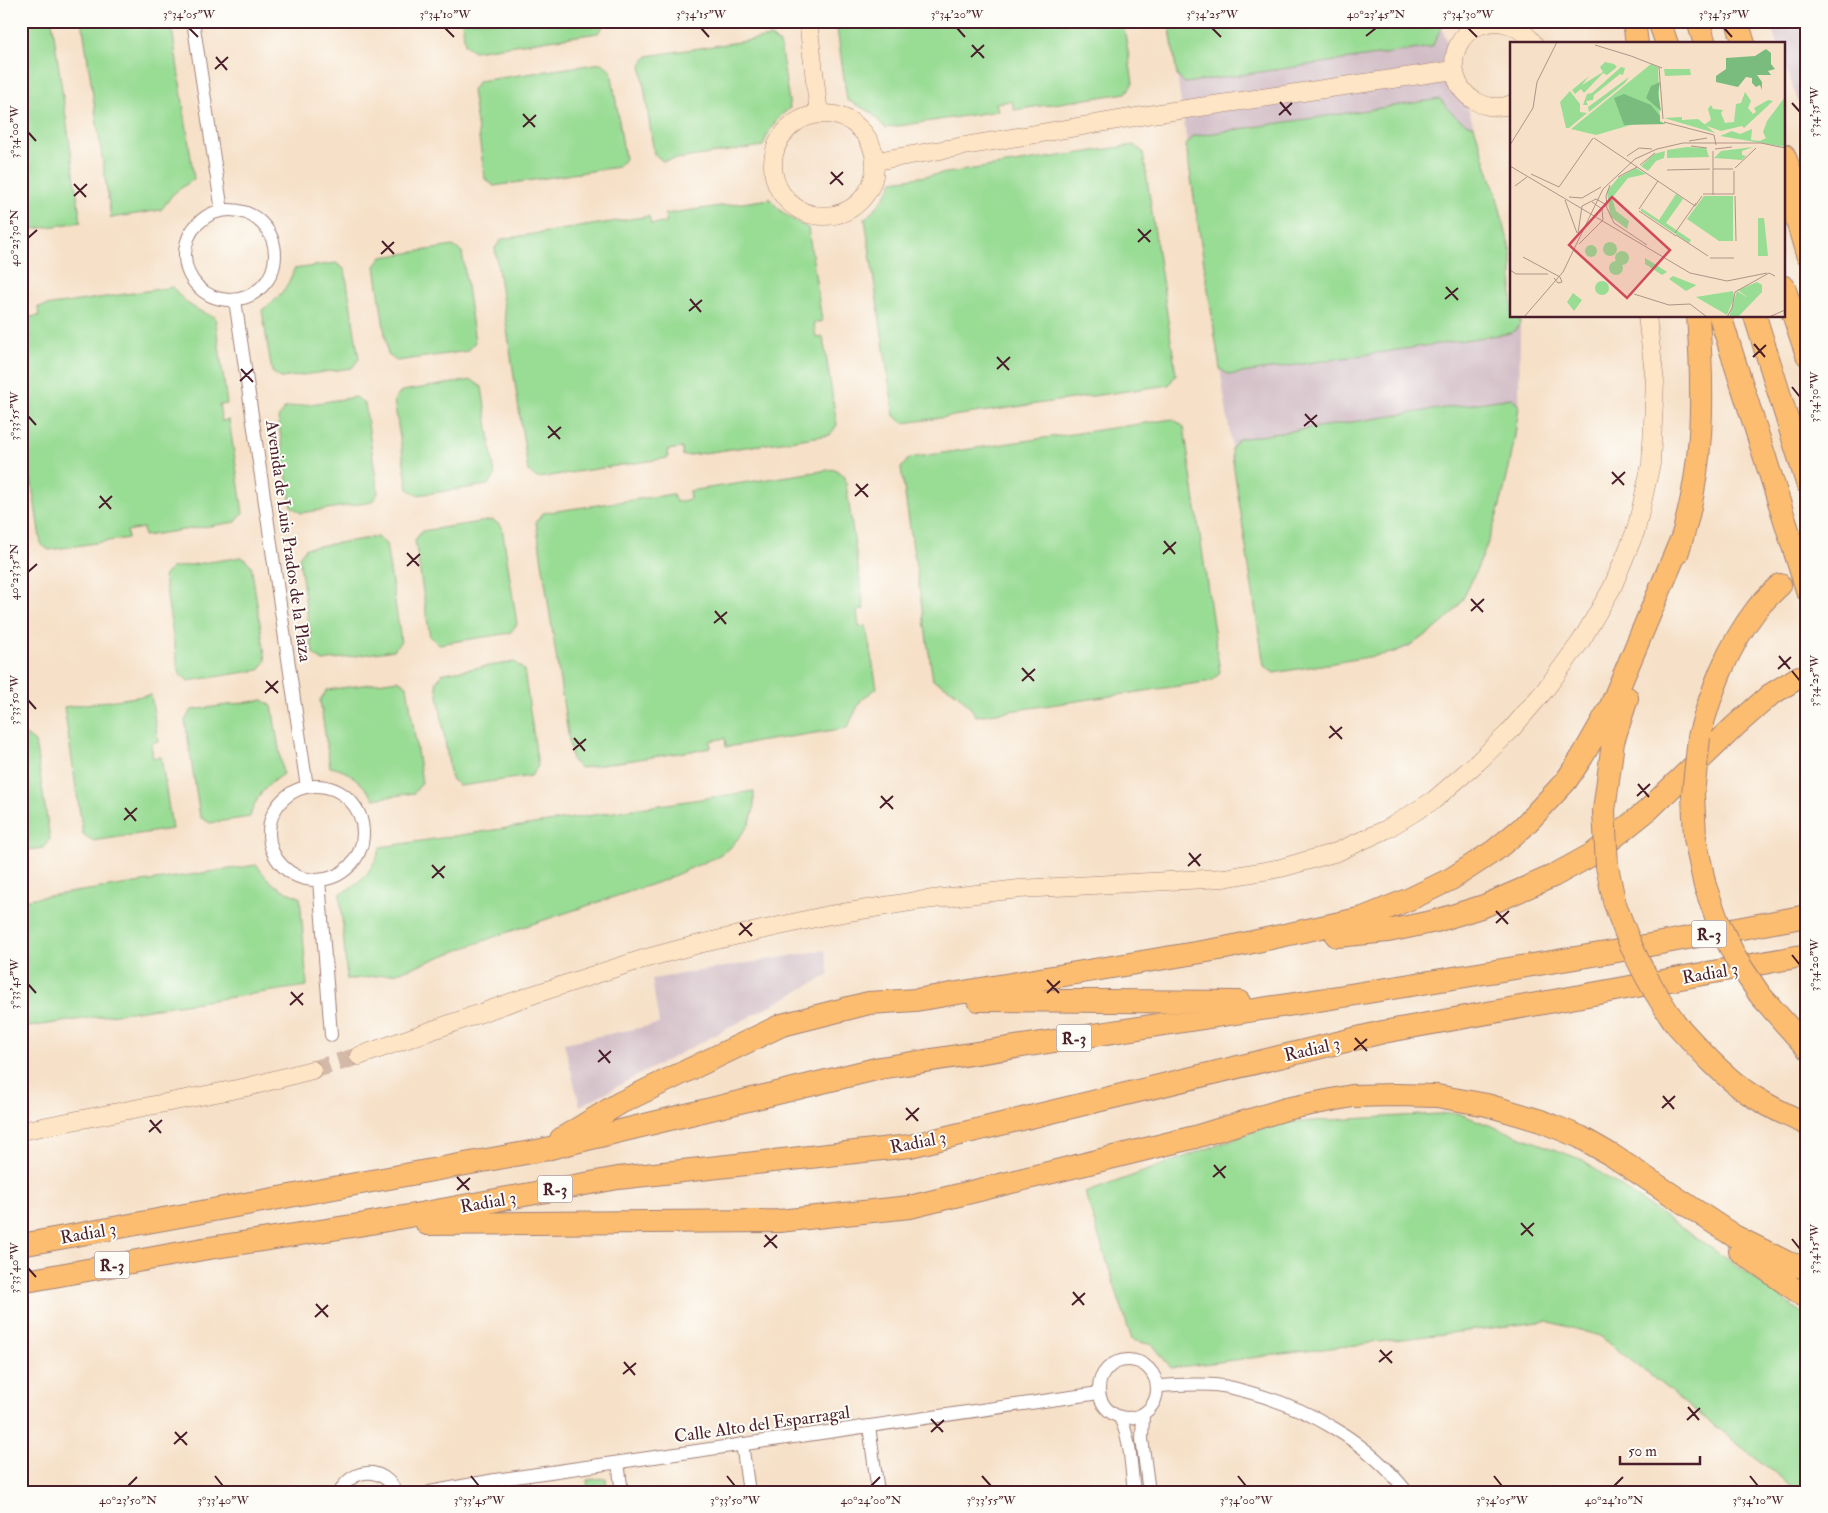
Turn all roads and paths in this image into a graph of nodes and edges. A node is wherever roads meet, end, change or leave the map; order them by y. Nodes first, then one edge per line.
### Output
1 (193, 21) edge
2 (808, 21) edge
3 (1634, 21) edge
4 (1659, 21) edge
5 (1698, 21) edge
6 (1737, 21) edge
7 (1533, 42) edge
8 (1637, 42) edge
9 (1665, 42) edge
10 (1704, 42) edge
11 (1743, 42) edge
12 (1454, 70) junction
13 (1510, 104) edge
14 (819, 114) junction
15 (1786, 160) edge
16 (876, 161) junction
17 (1786, 184) edge
18 (1805, 208) edge
19 (222, 211) junction
20 (1807, 254) edge
21 (1786, 293) edge
22 (235, 300) junction
23 (1647, 318) edge
24 (1698, 318) edge
25 (1721, 318) edge
26 (1756, 318) edge
27 (1807, 355) edge
28 (1807, 483) edge
29 (1681, 540) junction
30 (1780, 584) dead end
31 (1807, 590) edge
32 (1799, 677) dead end
33 (307, 787) junction
34 (319, 880) junction
35 (1807, 916) edge
36 (1225, 948) junction
37 (1807, 955) edge
38 (916, 1000) junction
39 (1307, 1002) junction
40 (331, 1035) dead end
41 (1807, 1048) edge
42 (359, 1056) tunnel mouth
43 (312, 1070) tunnel mouth
44 (1807, 1124) edge
45 (21, 1131) edge
46 (542, 1150) junction
47 (1613, 1156) junction
48 (365, 1224) junction
49 (21, 1245) edge
50 (1807, 1268) edge
51 (21, 1282) edge
52 (1807, 1298) edge
53 (1157, 1386) junction
54 (1099, 1393) junction
55 (1143, 1415) junction
56 (1120, 1418) junction
57 (869, 1426) junction
58 (742, 1444) junction
59 (618, 1463) junction
60 (496, 1486) edge
61 (340, 1492) edge
62 (396, 1492) edge
63 (430, 1492) edge
64 (622, 1492) edge
65 (749, 1492) edge
66 (878, 1492) edge
67 (1134, 1492) edge
68 (1150, 1492) edge
69 (1407, 1492) edge

1 - 19 street
2 - 14 street
3 - 8 highway
4 - 9 highway
5 - 10 highway
6 - 11 highway
7 - 12 street
12 - 13 street
12 - 16 street
14 - 16 street
14 - 16 street
15 - 18 highway
17 - 20 highway
19 - 22 street
19 - 22 street
21 - 27 highway
22 - 33 street, Avenida de Luis Prados de la Plaza
23 - 42 street
24 - 29 highway
25 - 31 highway
26 - 28 highway
29 - 36 highway
29 - 44 highway, bridge
30 - 41 highway, bridge
32 - 36 highway
33 - 34 street
33 - 34 street
34 - 40 street
35 - 39 highway, Radial 3 / R-3
36 - 38 highway
37 - 48 highway, Radial 3 / R-3
38 - 39 highway
38 - 46 highway
39 - 46 highway, Radial 3 / R-3
43 - 45 street
46 - 49 highway, Radial 3 / R-3
47 - 48 highway
47 - 50 highway
47 - 52 highway
48 - 51 highway, Radial 3 / R-3
53 - 54 street
53 - 55 street
53 - 69 street
54 - 56 street
54 - 57 street, Calle Alto del Esparragal
55 - 56 street
55 - 68 street
56 - 67 street
57 - 58 street, Calle Alto del Esparragal
57 - 66 street
58 - 59 street, Calle Alto del Esparragal
58 - 65 street
59 - 60 street, Calle Alto del Esparragal
59 - 64 street
60 - 63 street, Calle Alto del Esparragal
61 - 62 street

